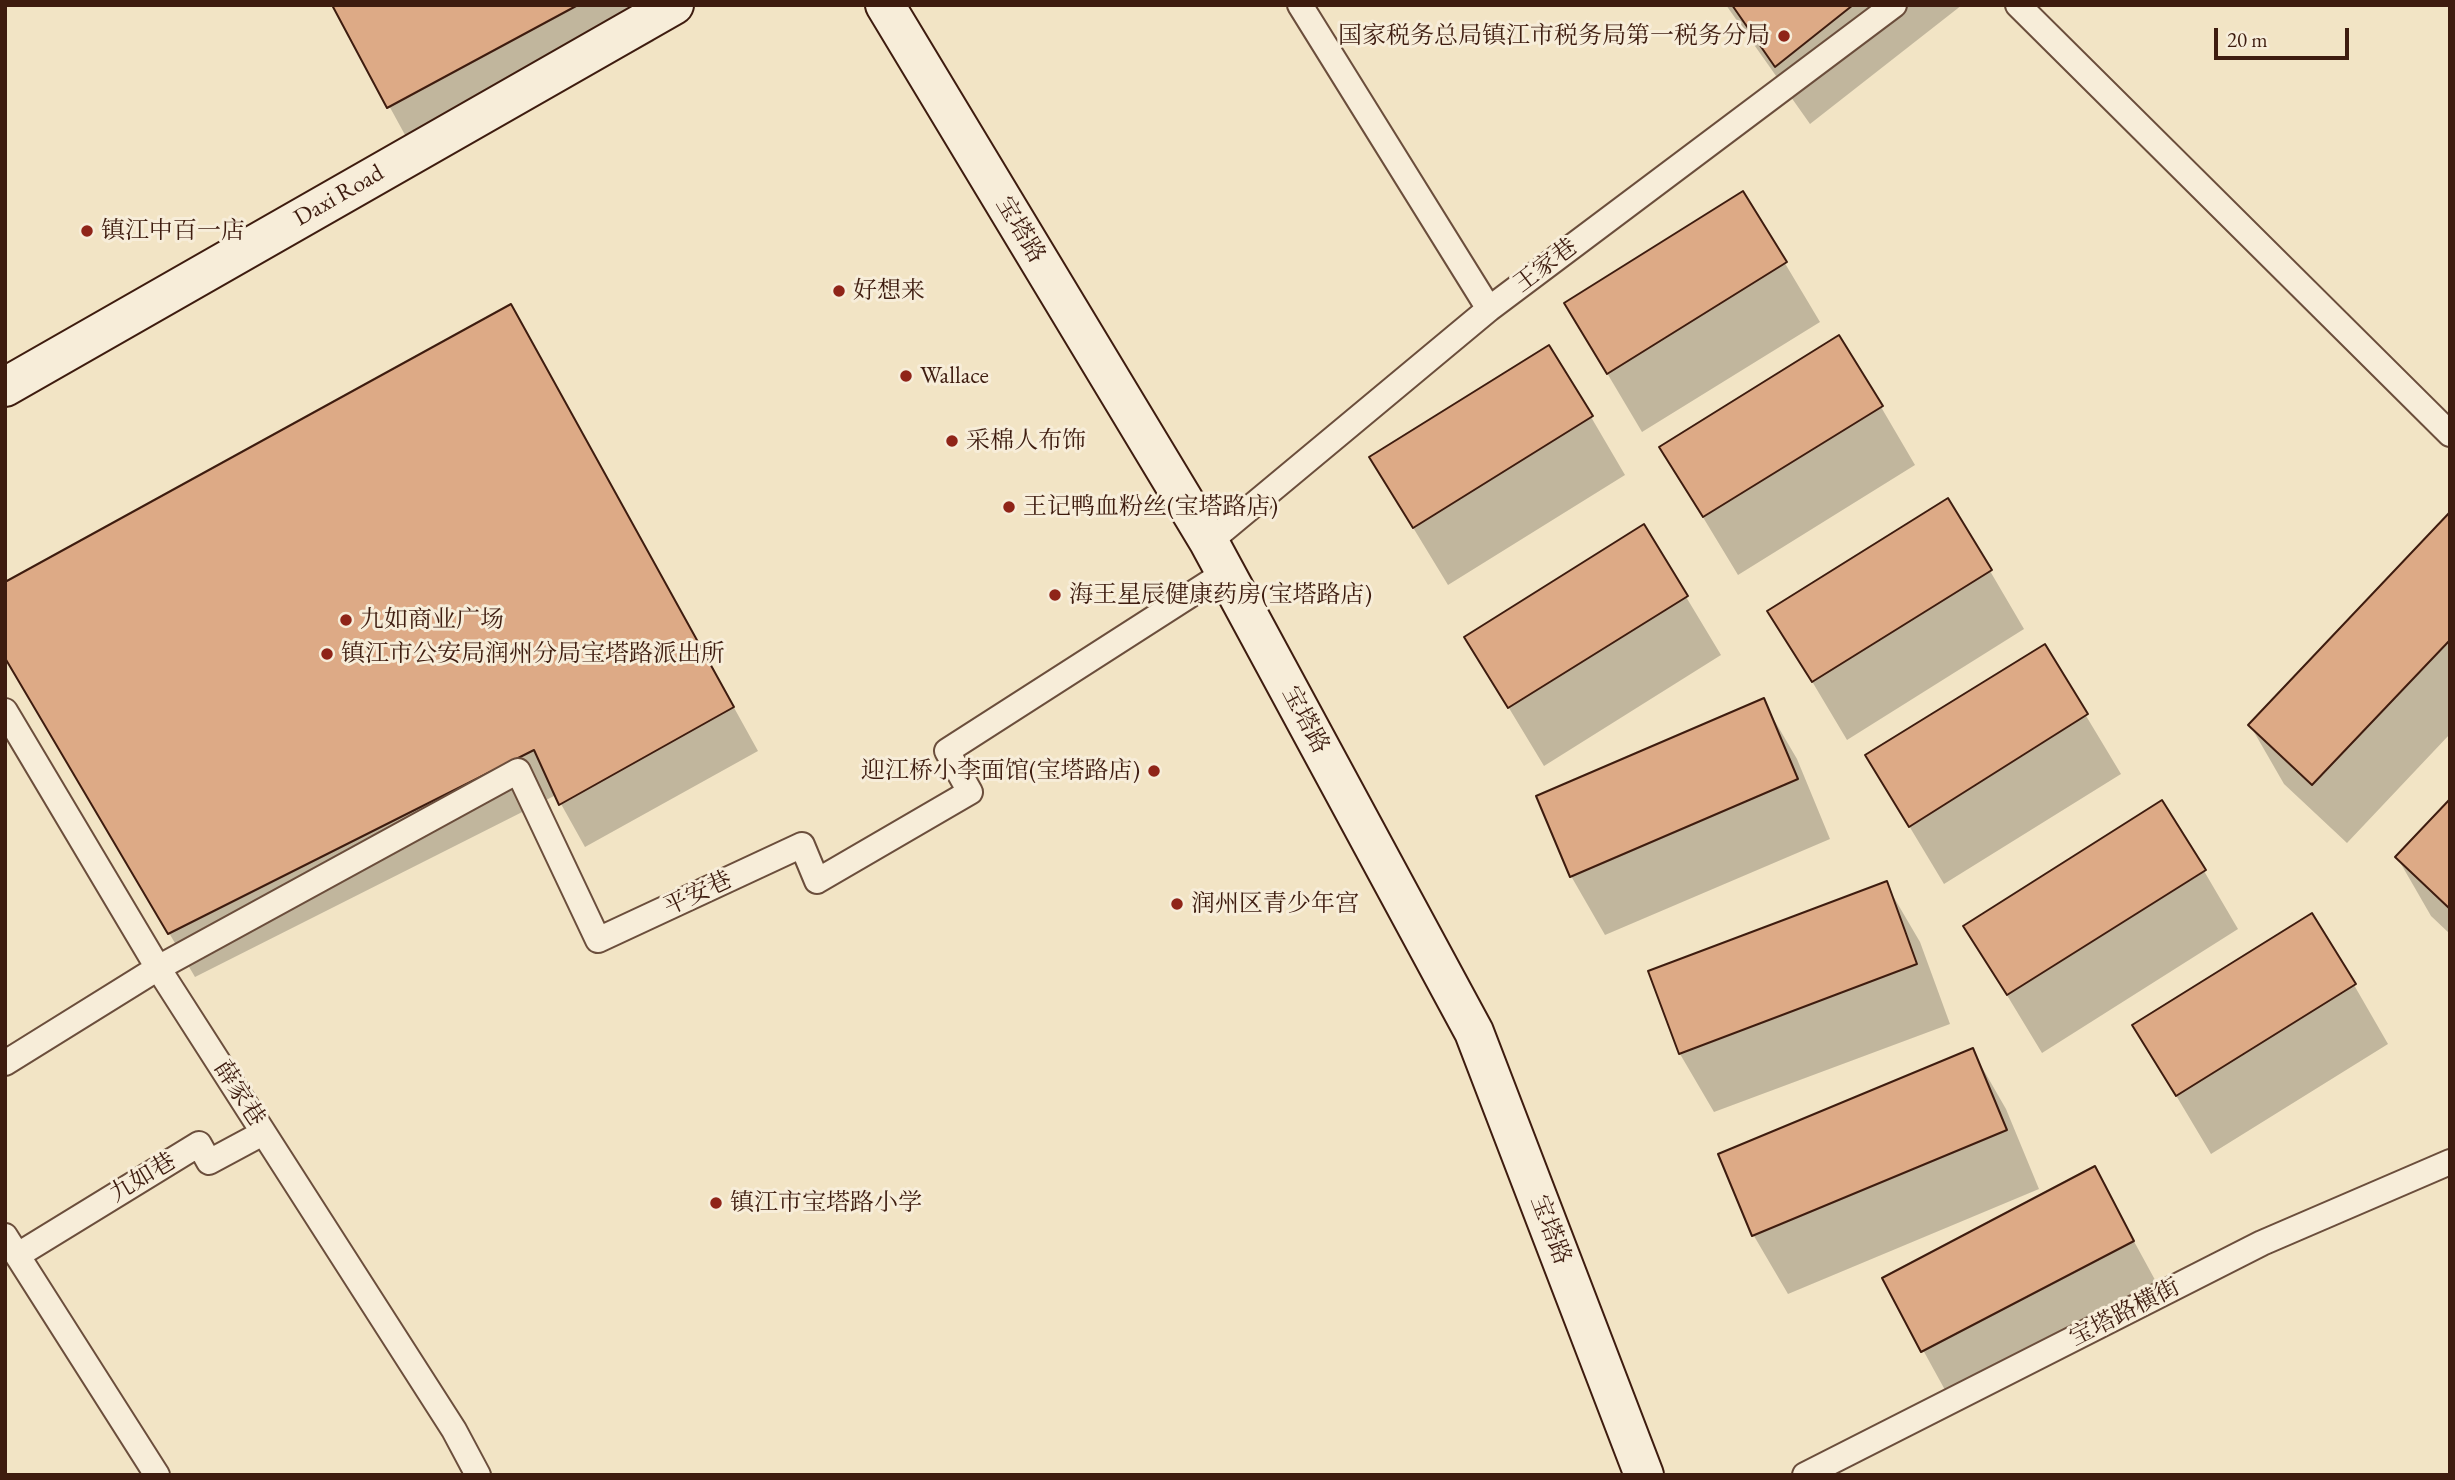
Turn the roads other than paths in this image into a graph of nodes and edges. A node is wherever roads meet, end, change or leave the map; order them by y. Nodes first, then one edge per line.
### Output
1 (674, 5) edge
2 (885, 5) edge
3 (1300, 5) edge
4 (1894, 5) edge
5 (2018, 5) edge
6 (1489, 309) junction
7 (5, 387) edge
8 (2450, 434) edge
9 (1217, 557) junction
10 (5, 711) edge
11 (158, 968) junction
12 (5, 1063) edge
13 (263, 1133) junction
14 (2450, 1162) edge
15 (12, 1245) edge
16 (157, 1475) edge
17 (478, 1475) edge
18 (1644, 1475) edge
19 (1805, 1475) edge

1 - 7 main road, Daxi Road
2 - 9 main road, 宝塔路
3 - 6 lane
4 - 6 lane, 王家巷
5 - 8 lane
6 - 9 lane, 王家巷
9 - 11 lane, 平安巷
9 - 18 main road, 宝塔路
10 - 11 lane, 薛家巷
11 - 12 lane
11 - 13 lane, 薛家巷
13 - 15 lane, 九如巷
13 - 17 lane, 薛家巷
14 - 19 lane, 宝塔路横街
15 - 16 lane, 九如巷

